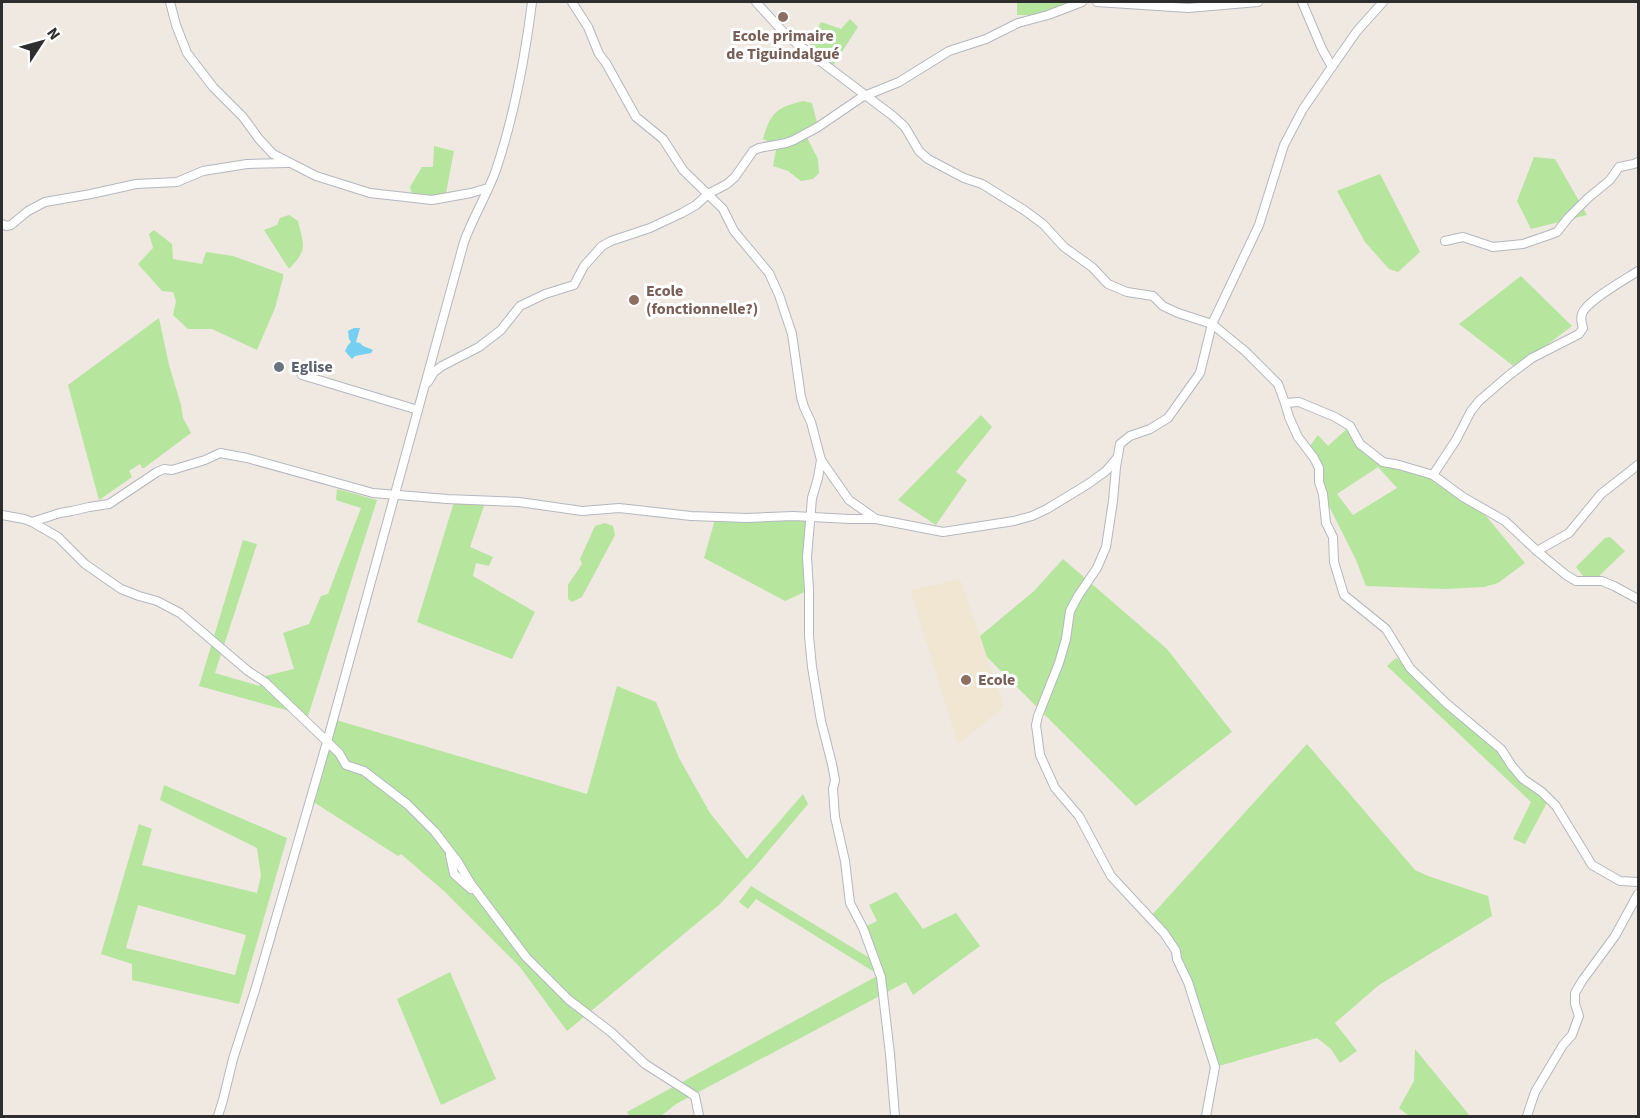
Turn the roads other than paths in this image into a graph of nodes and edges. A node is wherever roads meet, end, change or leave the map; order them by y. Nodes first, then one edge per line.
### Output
1 (170, 2) edge
2 (532, 2) edge
3 (572, 2) edge
4 (756, 2) edge
5 (1082, 2) edge
6 (1097, 2) edge
7 (1258, 2) edge
8 (1302, 2) edge
9 (1383, 2) edge
10 (1332, 67) junction
11 (867, 95) junction
12 (1638, 162) edge
13 (289, 163) junction
14 (488, 188) junction
15 (708, 194) junction
16 (2, 224) edge
17 (1445, 241) dead end
18 (1638, 271) edge
19 (1212, 324) junction
20 (303, 375) dead end
21 (424, 389) junction
22 (1285, 403) junction
23 (418, 410) junction
24 (1118, 457) junction
25 (821, 460) junction
26 (1638, 465) edge
27 (1433, 475) junction
28 (394, 495) junction
29 (4, 514) edge
30 (811, 516) junction
31 (876, 519) junction
32 (32, 522) junction
33 (1537, 551) junction
34 (1638, 600) edge
35 (327, 742) junction
36 (1638, 882) edge
37 (1638, 894) edge
38 (218, 1116) edge
39 (699, 1116) edge
40 (895, 1116) edge
41 (1206, 1116) edge
42 (1527, 1116) edge

1 - 13 street
2 - 14 street
3 - 15 street
4 - 11 street
5 - 11 street
6 - 7 street
8 - 10 street
9 - 10 street
10 - 19 street
11 - 15 street
11 - 19 street
12 - 17 street
13 - 14 street
13 - 16 street
14 - 21 street
15 - 21 street
15 - 25 street
18 - 27 street
19 - 22 street
19 - 24 street
20 - 23 street
21 - 23 street
22 - 27 street
22 - 36 street
23 - 28 street
24 - 31 street
24 - 41 street
25 - 30 street
25 - 31 street
26 - 33 street
27 - 33 street
28 - 30 street
28 - 32 street
28 - 35 street
29 - 32 street
30 - 31 street
30 - 40 street
32 - 35 street
33 - 34 street
35 - 38 street
35 - 39 street
37 - 42 street

